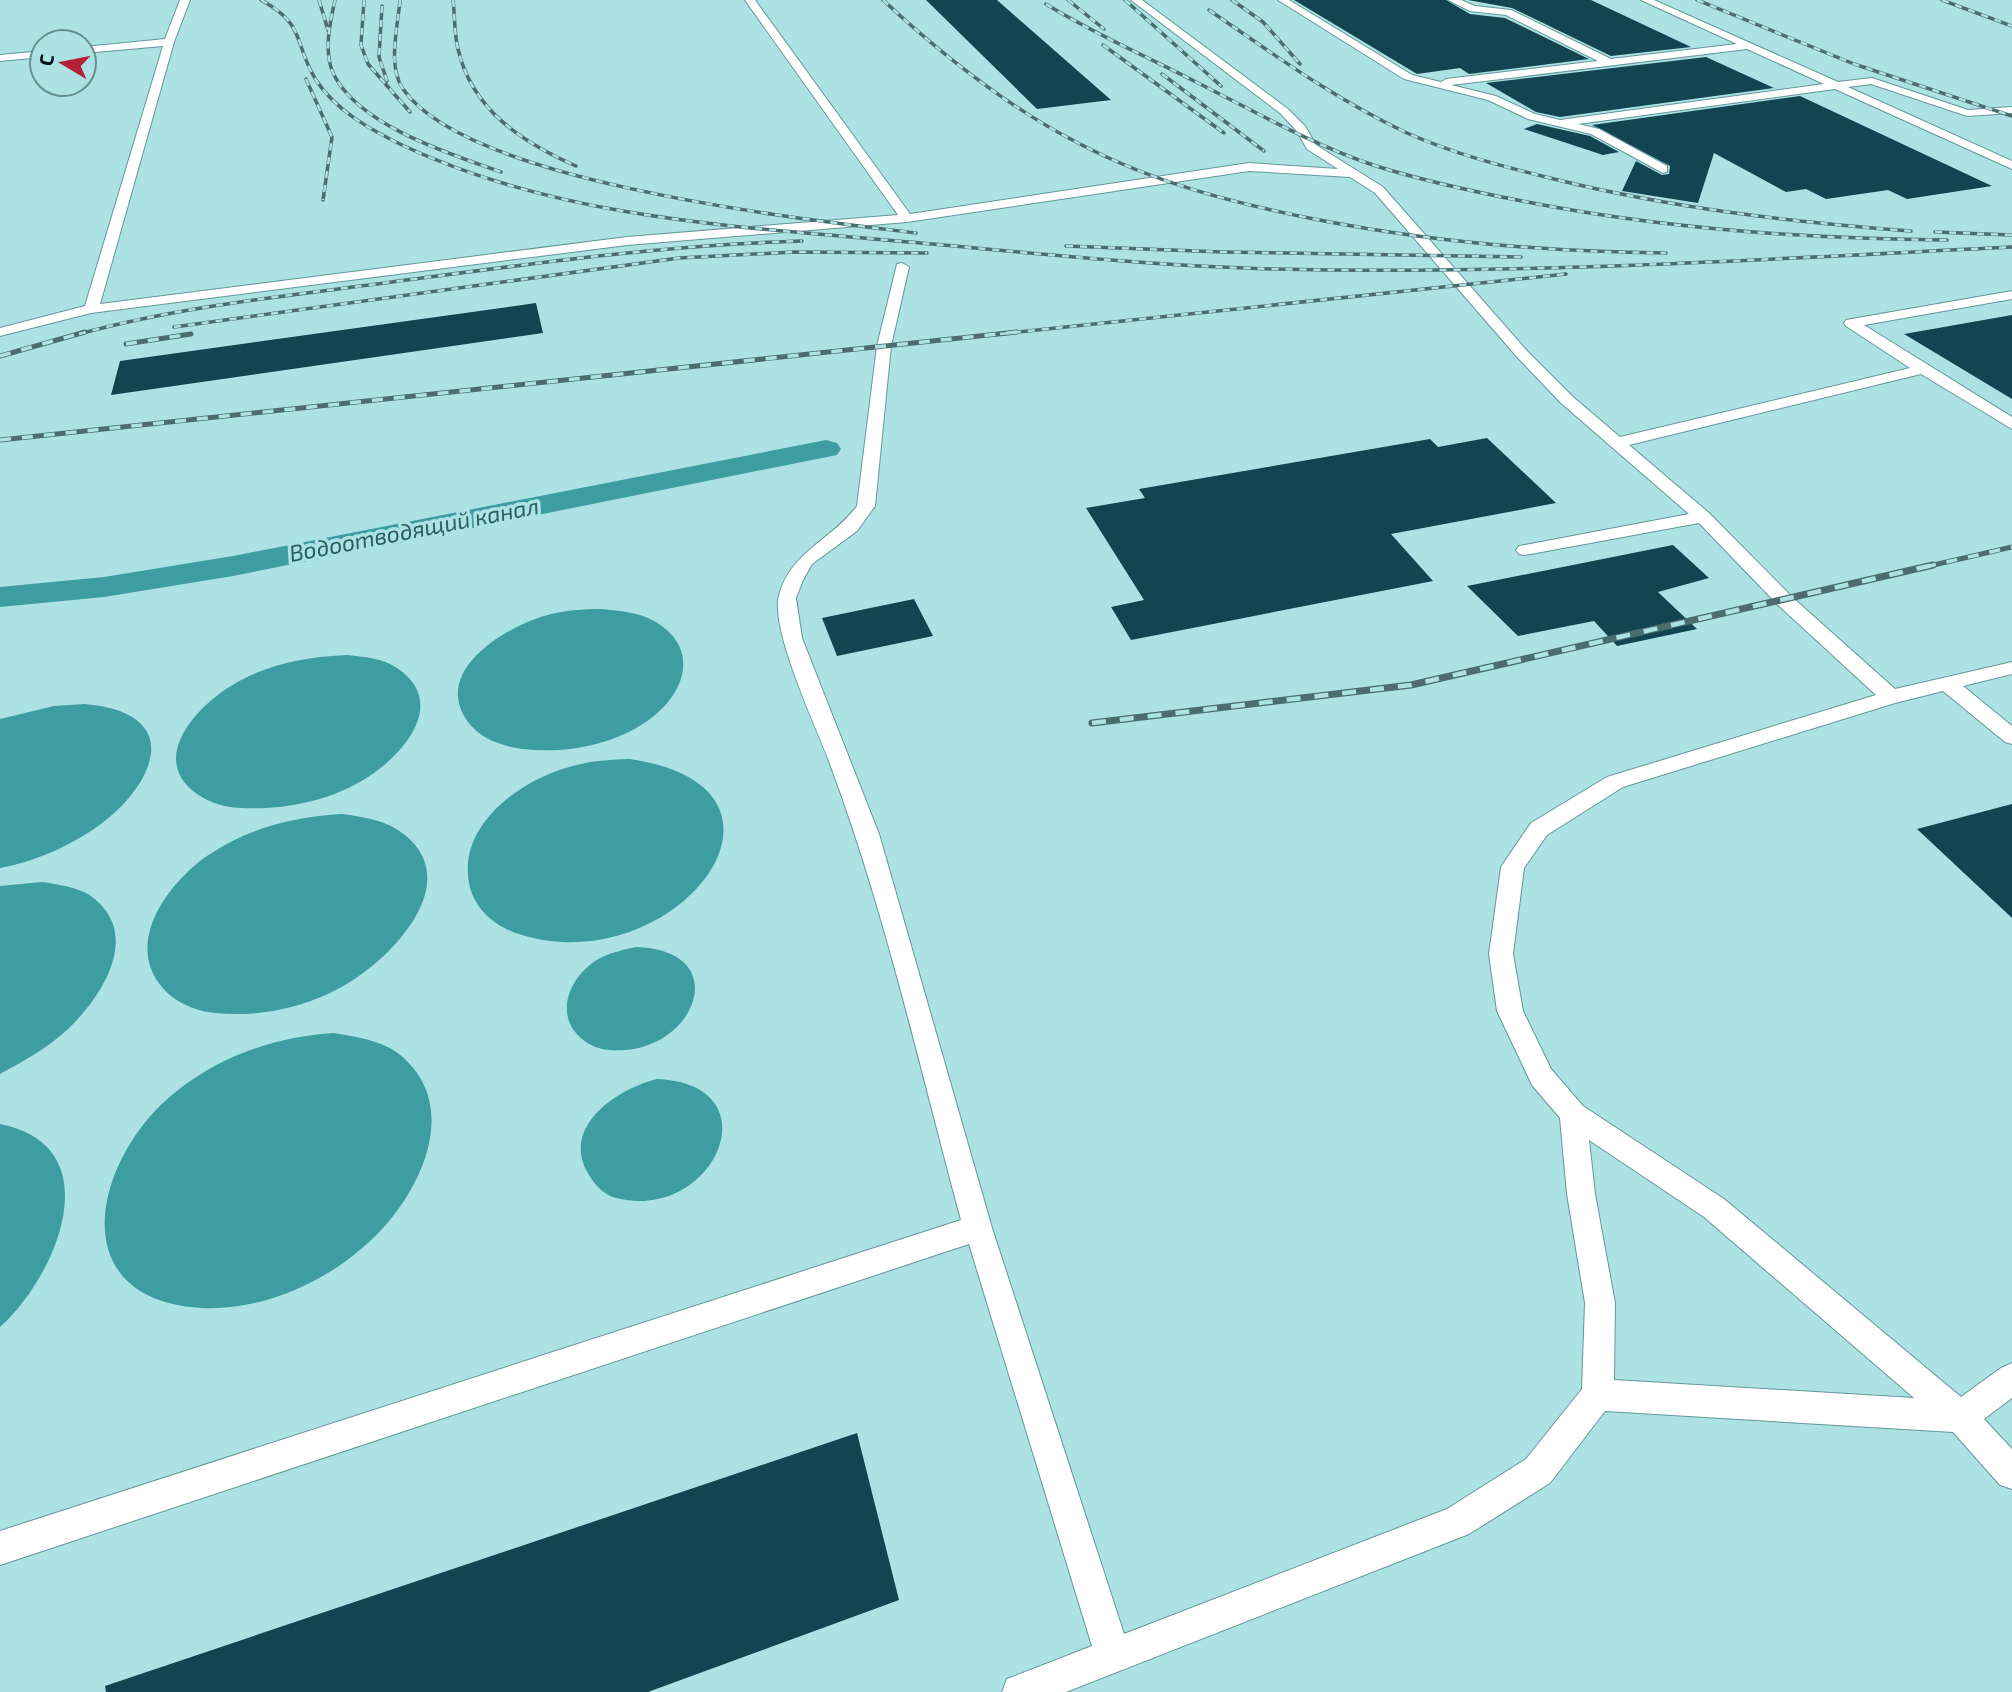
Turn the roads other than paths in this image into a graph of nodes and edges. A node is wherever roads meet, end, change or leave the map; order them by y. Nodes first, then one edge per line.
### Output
1 (185, 0) edge
2 (750, 0) edge
3 (1136, 0) edge
4 (1283, 0) edge
5 (1453, 0) edge
6 (1646, 0) edge
7 (169, 42) junction
8 (1749, 46) junction
9 (98, 49) edge
10 (28, 55) edge
11 (0, 58) edge
12 (1608, 62) junction
13 (1432, 83) junction
14 (1836, 84) junction
15 (2012, 110) edge
16 (1560, 123) junction
17 (1309, 140) junction
18 (2012, 165) edge
19 (1249, 167) junction
20 (1662, 169) dead end
21 (1357, 174) junction
22 (907, 218) junction
23 (902, 267) dead end
24 (2012, 295) edge
25 (91, 309) junction
26 (0, 332) edge
27 (1923, 369) junction
28 (2012, 424) edge
29 (1616, 443) junction
30 (1703, 517) junction
31 (1524, 550) dead end
32 (2012, 668) edge
33 (1948, 685) junction
34 (1891, 697) junction
35 (2012, 737) edge
36 (1573, 1114) junction
37 (978, 1228) junction
38 (2012, 1379) edge
39 (1598, 1395) junction
40 (1961, 1417) junction
41 (2012, 1473) edge
42 (0, 1548) edge
43 (1113, 1656) junction
44 (1020, 1692) edge

1 - 7 lane
2 - 22 lane
3 - 17 lane
4 - 13 lane
5 - 12 lane
6 - 8 lane
7 - 9 lane
7 - 25 lane
8 - 12 lane
8 - 14 lane
10 - 11 lane
12 - 13 lane
13 - 16 lane
14 - 15 lane
14 - 16 lane
14 - 18 lane
16 - 20 lane
17 - 19 lane
17 - 21 lane
19 - 21 lane
19 - 22 lane
21 - 29 lane
22 - 25 lane
23 - 37 lane
24 - 27 lane
25 - 26 lane
27 - 28 lane
27 - 29 lane
29 - 30 lane
30 - 31 lane
30 - 34 lane
32 - 33 lane
33 - 34 lane
33 - 35 lane
34 - 36 lane
36 - 39 lane
36 - 40 lane
37 - 42 lane
37 - 43 lane
38 - 40 lane
39 - 40 lane
39 - 43 lane
40 - 41 lane
43 - 44 lane

